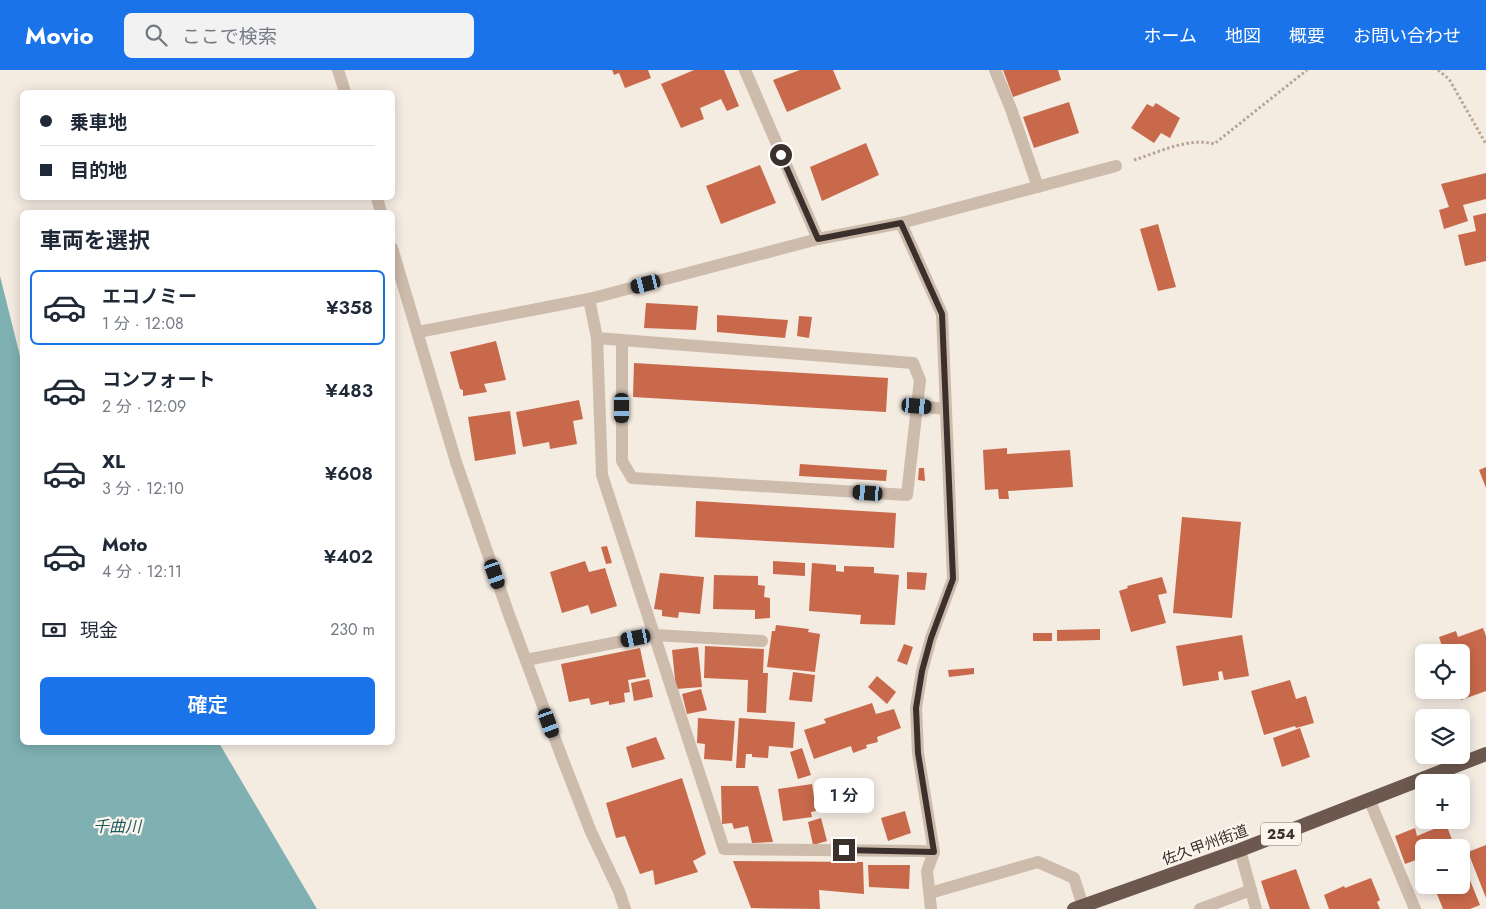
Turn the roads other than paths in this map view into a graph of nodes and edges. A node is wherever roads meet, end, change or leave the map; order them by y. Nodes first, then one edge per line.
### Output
1 (338, 70) edge
2 (745, 70) edge
3 (995, 70) edge
4 (344, 90) edge
5 (1116, 166) road end
6 (1038, 187) junction
7 (901, 223) junction
8 (818, 239) junction
9 (395, 258) edge
10 (590, 298) junction
11 (418, 332) junction
12 (597, 338) junction
13 (622, 340) junction
14 (917, 406) junction
15 (946, 408) junction
16 (654, 635) junction
17 (762, 641) dead end
18 (526, 660) junction
19 (1486, 754) edge
20 (1369, 799) junction
21 (1240, 850) junction
22 (934, 852) junction
23 (1250, 890) junction
24 (930, 893) junction
25 (1078, 908) edge
26 (625, 909) edge
27 (931, 909) edge
28 (1200, 909) edge
29 (1256, 909) edge
30 (1416, 909) edge

1 - 4 street
2 - 8 street
3 - 6 street
5 - 6 street
6 - 7 street
7 - 8 street
7 - 15 street
8 - 10 street
9 - 11 street
10 - 11 street
10 - 12 street
11 - 18 street
12 - 13 street
12 - 16 street
13 - 14 street
13 - 14 street
14 - 15 street
15 - 22 street
16 - 17 street
16 - 18 street
16 - 22 street
18 - 26 street
19 - 20 highway, 佐久甲州街道 / 254
20 - 21 highway, 佐久甲州街道 / 254
20 - 30 street
21 - 23 street
21 - 25 highway, 佐久甲州街道 / 254
22 - 24 street
23 - 28 street
23 - 29 street
24 - 25 street
24 - 27 street

